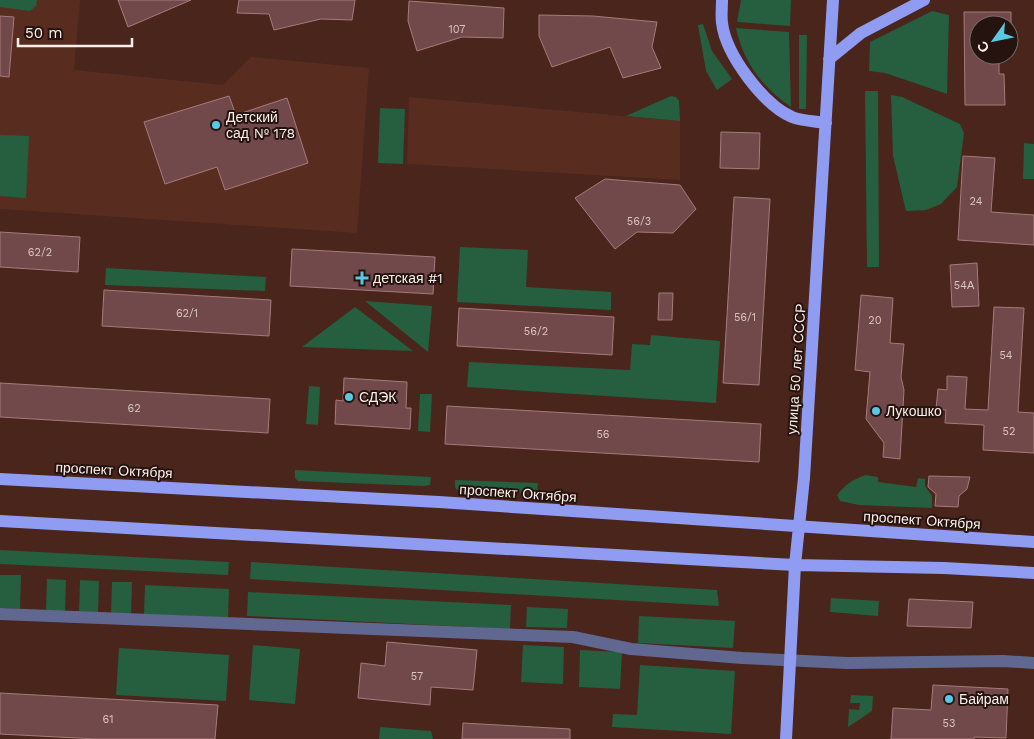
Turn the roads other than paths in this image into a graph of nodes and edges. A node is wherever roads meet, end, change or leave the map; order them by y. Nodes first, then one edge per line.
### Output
1 (722, 0) edge
2 (833, 0) edge
3 (924, 0) edge
4 (829, 59) junction
5 (826, 123) junction
6 (0, 479) edge
7 (0, 522) edge
8 (799, 526) junction
9 (1034, 542) edge
10 (795, 565) junction
11 (1034, 572) edge
12 (0, 614) edge
13 (790, 661) junction
14 (1034, 663) edge
15 (786, 739) edge

1 - 5 main road
2 - 4 main road, улица 50 лет СССР
3 - 4 main road
4 - 5 main road, улица 50 лет СССР
5 - 8 main road, улица 50 лет СССР
6 - 8 main road, проспект Октября
7 - 10 main road
8 - 9 main road, проспект Октября
8 - 10 main road, улица 50 лет СССР
10 - 11 main road
10 - 13 main road, улица 50 лет СССР
12 - 13 street
13 - 14 street
13 - 15 main road, улица 50 лет СССР

